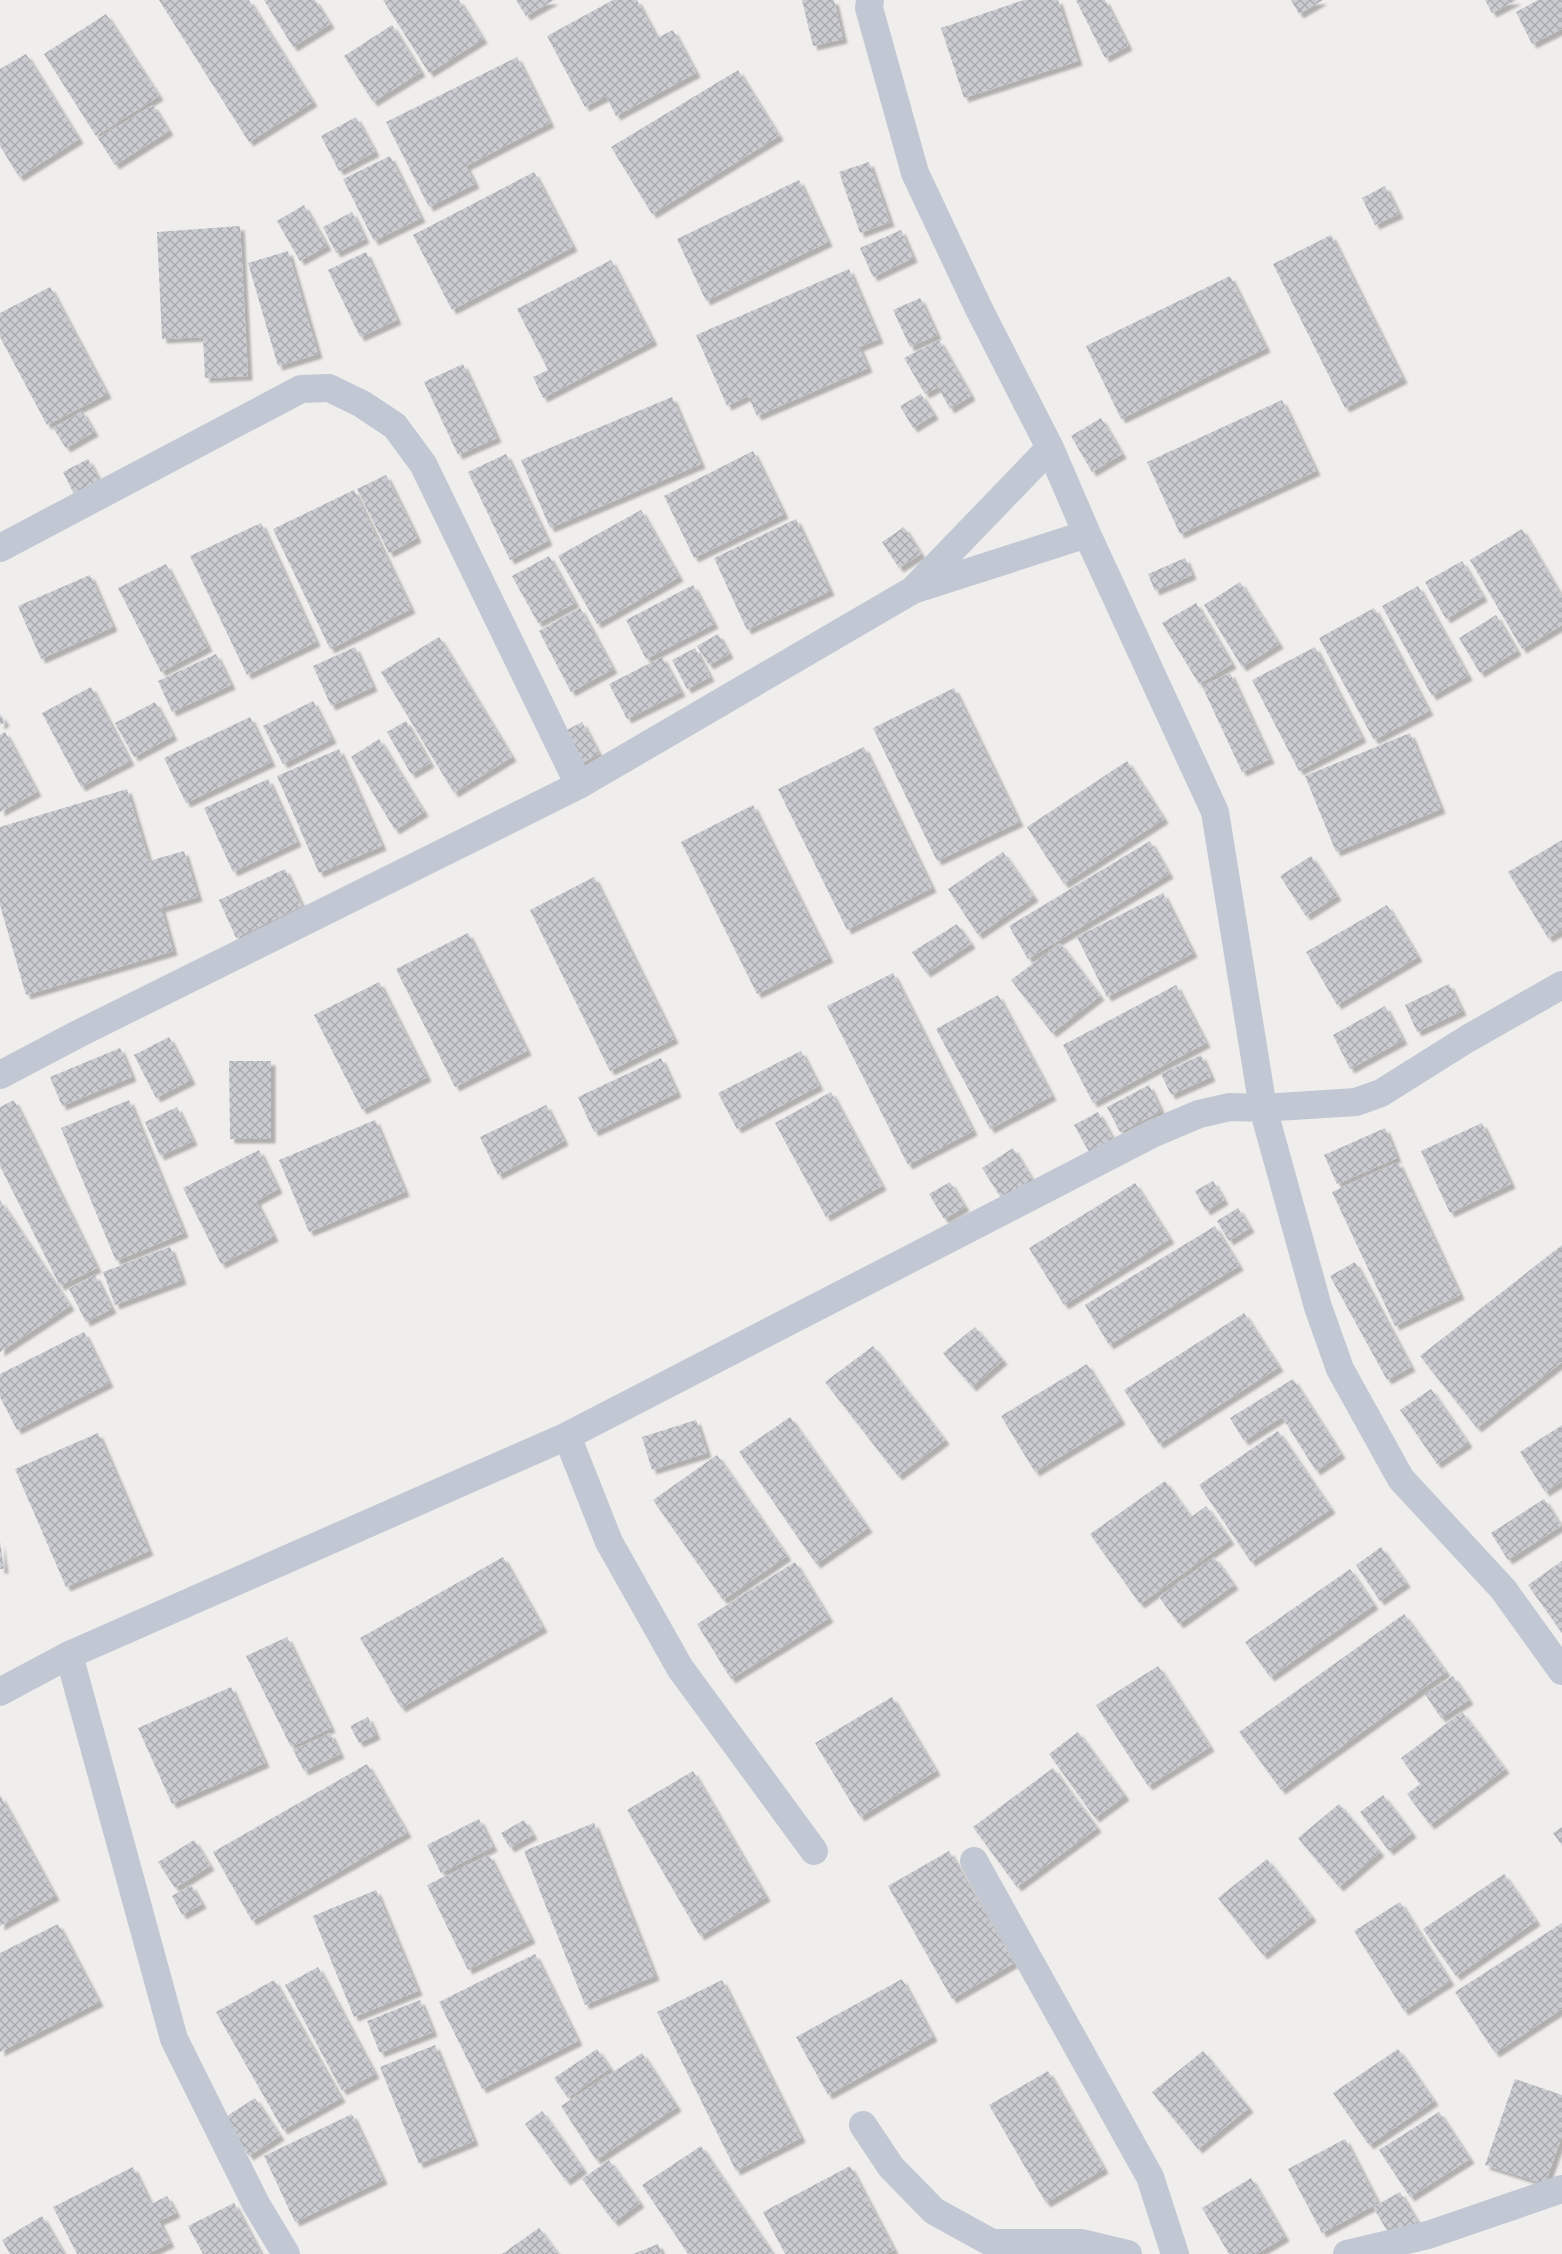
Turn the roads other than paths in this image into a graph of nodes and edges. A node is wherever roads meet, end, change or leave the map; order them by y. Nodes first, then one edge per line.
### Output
1 (870, 0) edge
2 (1050, 448) junction
3 (1087, 534) junction
4 (0, 548) edge
5 (913, 590) junction
6 (579, 785) junction
7 (1562, 985) edge
8 (0, 1075) edge
9 (1263, 1108) junction
10 (567, 1436) junction
11 (69, 1655) junction
12 (1562, 1671) edge
13 (0, 1692) edge
14 (814, 1851) dead end
15 (974, 1861) dead end
16 (863, 2125) dead end
17 (1562, 2189) edge
18 (1432, 2245) edge
19 (286, 2254) edge
20 (1128, 2254) edge
21 (1175, 2254) edge
22 (1347, 2254) edge

1 - 2 street
2 - 3 street
2 - 5 street
3 - 5 street
3 - 9 street
4 - 6 street
5 - 6 street
6 - 8 street
7 - 9 street
9 - 10 street
9 - 12 street
10 - 11 street
10 - 14 street
11 - 13 street
11 - 19 street
15 - 21 street
16 - 20 street
17 - 18 street
18 - 22 street

